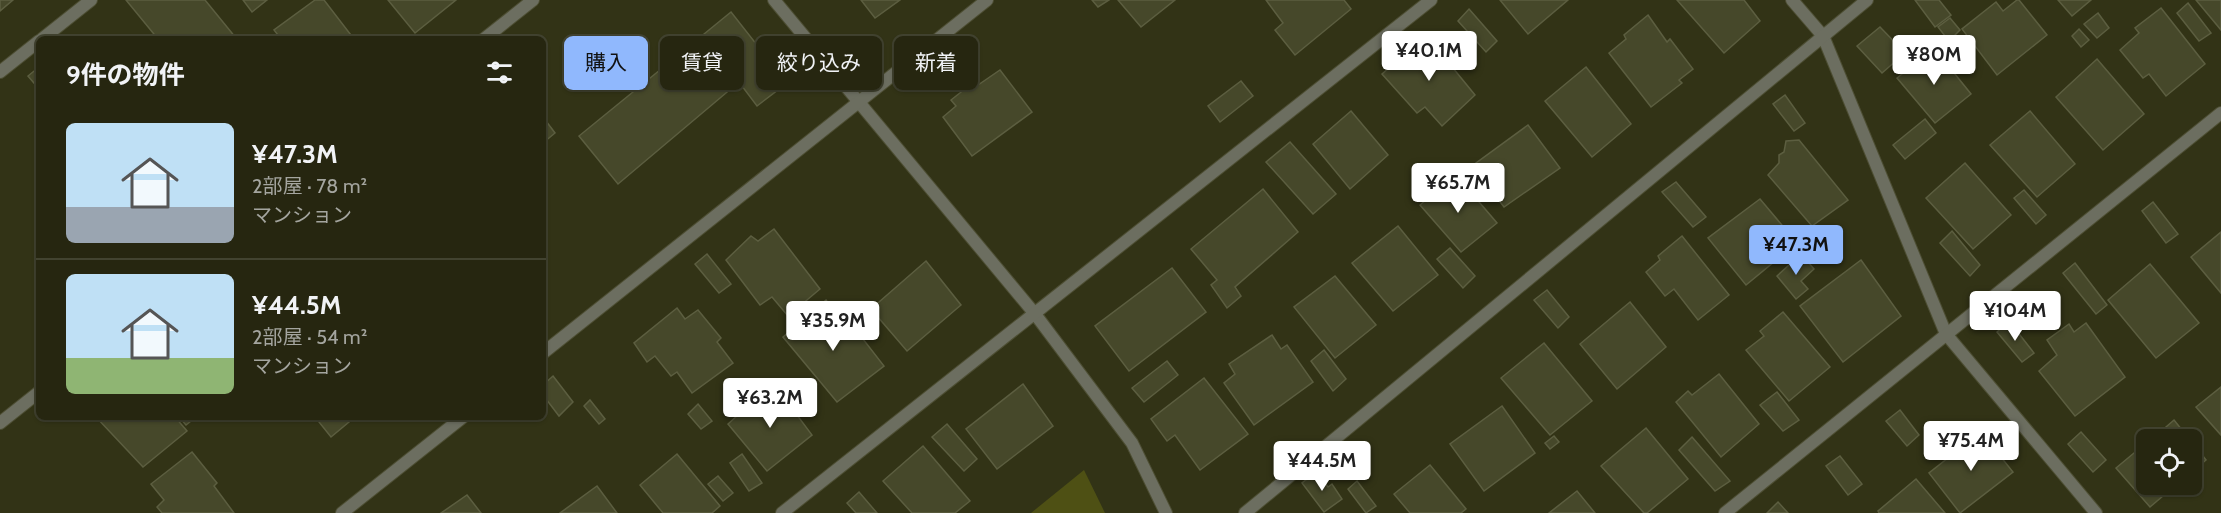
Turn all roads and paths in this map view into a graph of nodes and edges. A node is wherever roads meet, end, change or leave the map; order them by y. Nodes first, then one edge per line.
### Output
1 (91, 0) edge
2 (533, 0) edge
3 (774, 0) edge
4 (987, 0) edge
5 (1431, 0) edge
6 (1792, 0) edge
7 (1867, 0) edge
8 (46, 36) edge
9 (488, 36) edge
10 (1823, 36) junction
11 (36, 44) edge
12 (0, 72) edge
13 (859, 102) junction
14 (2221, 113) edge
15 (1035, 314) junction
16 (1946, 334) junction
17 (546, 351) edge
18 (36, 394) edge
19 (459, 420) edge
20 (0, 423) edge
21 (342, 513) edge
22 (782, 513) edge
23 (1166, 513) edge
24 (1245, 513) edge
25 (1725, 513) edge
26 (2096, 513) edge

1 - 8 street
2 - 9 street
3 - 13 street
4 - 13 street
5 - 15 street
6 - 10 street
7 - 10 street
10 - 16 street
10 - 24 street
11 - 12 street
13 - 15 street
13 - 17 street
14 - 16 street
15 - 22 street
15 - 23 street
16 - 25 street
16 - 26 street
18 - 20 street
19 - 21 street

